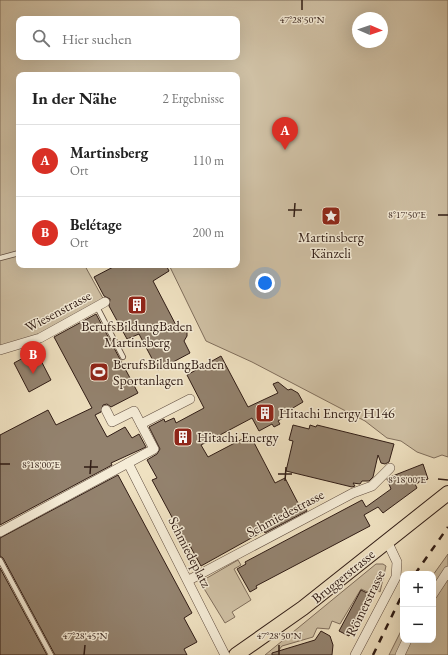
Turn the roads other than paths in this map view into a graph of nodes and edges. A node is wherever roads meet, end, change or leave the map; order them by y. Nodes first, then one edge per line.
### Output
1 (16, 254) edge
2 (0, 258) edge
3 (101, 305) joint
4 (0, 350) edge
5 (123, 357) dead end
6 (190, 398) dead end
7 (106, 410) dead end
8 (141, 424) junction
9 (128, 463) junction
10 (390, 468) dead end
11 (448, 493) edge
12 (0, 532) edge
13 (387, 542) junction
14 (0, 560) edge
15 (448, 571) edge
16 (189, 580) junction
17 (436, 589) edge
18 (406, 643) edge
19 (51, 655) edge
20 (225, 655) edge
21 (236, 655) edge
22 (355, 655) edge
23 (400, 655) edge

1 - 2 lane
3 - 4 street, Wiesenstrasse
3 - 5 lane
6 - 8 street
7 - 8 street
8 - 9 street
9 - 12 street
9 - 16 street, Schmiedeplatz
10 - 16 street, Schmiedestrasse
11 - 13 main road, Bruggerstrasse
13 - 21 main road, Bruggerstrasse
13 - 22 street, Römerstrasse
14 - 19 lane
15 - 17 street
16 - 20 street, Schmiedeplatz
18 - 23 street

